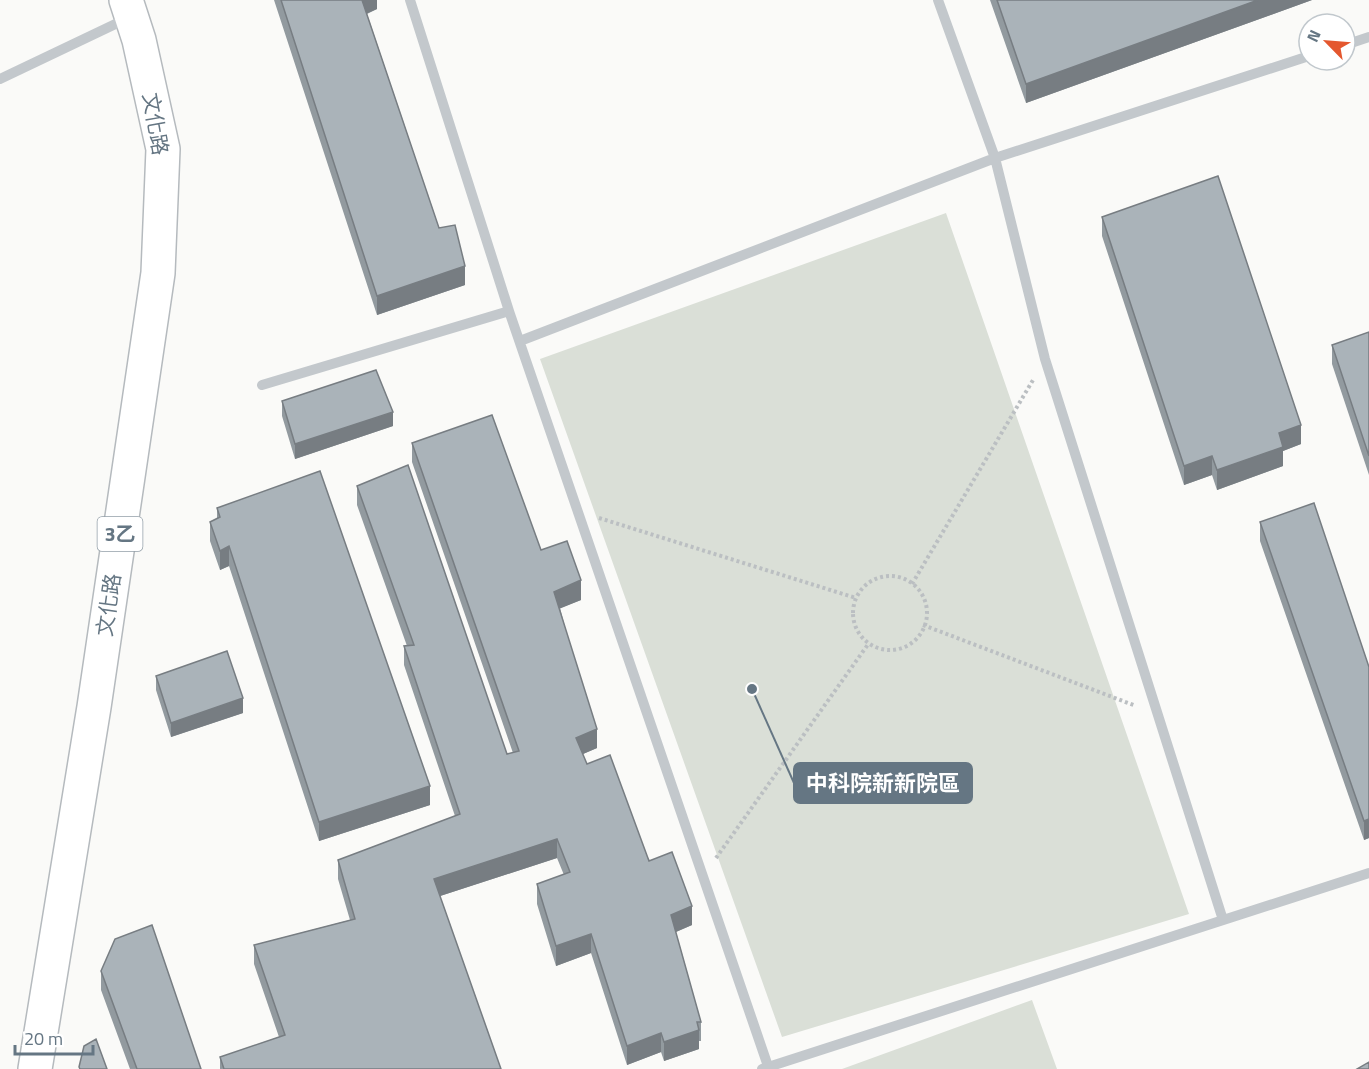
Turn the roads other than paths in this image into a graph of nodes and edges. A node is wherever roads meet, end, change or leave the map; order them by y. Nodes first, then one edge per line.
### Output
1 (410, 0) edge
2 (938, 0) edge
3 (129, 8) edge
4 (1297, 60) edge
5 (0, 79) edge
6 (994, 158) junction
7 (509, 312) junction
8 (520, 341) junction
9 (262, 385) dead end
10 (1369, 873) edge
11 (1223, 920) junction
12 (766, 1068) edge
13 (35, 1069) edge

1 - 7 lane
2 - 6 lane
3 - 5 lane
3 - 13 main road, 文化路 / 3乙
4 - 6 lane
6 - 8 lane
6 - 11 lane
7 - 8 lane
7 - 9 lane
8 - 12 lane
10 - 11 lane
11 - 12 lane

